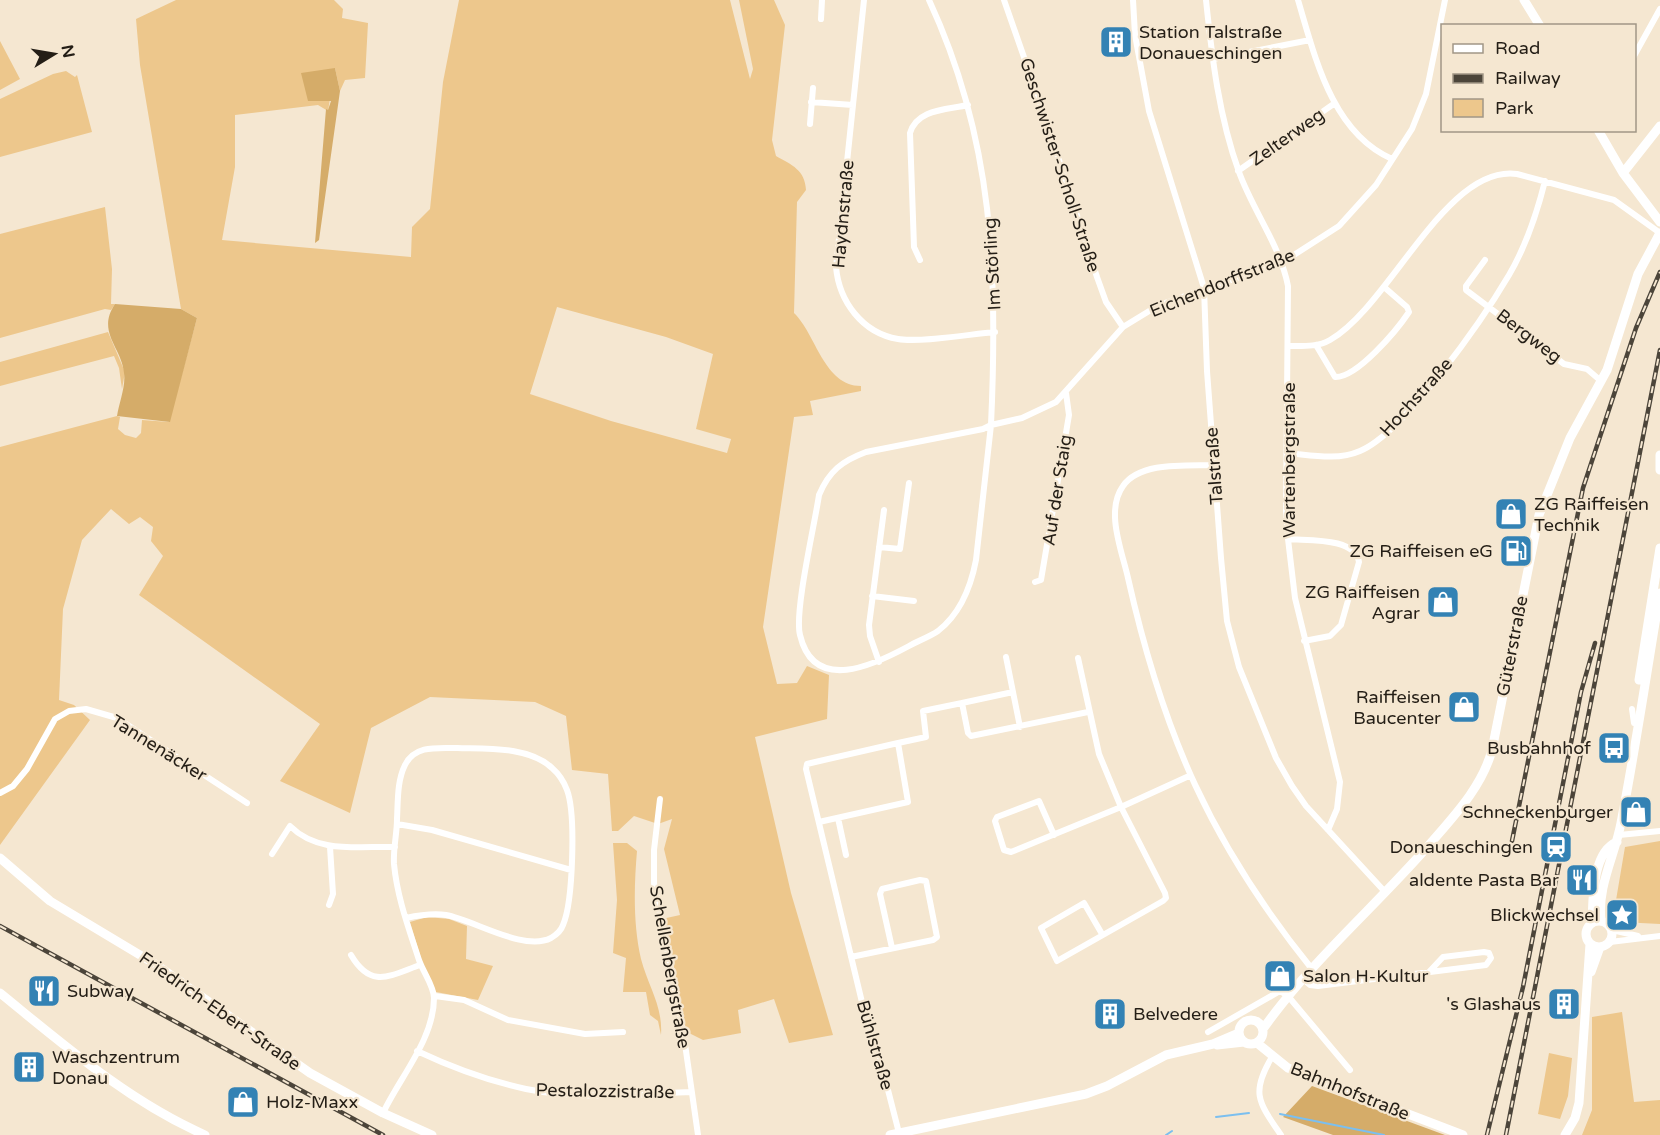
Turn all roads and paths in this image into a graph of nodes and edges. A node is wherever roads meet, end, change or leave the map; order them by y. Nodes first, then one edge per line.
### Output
1 (822, 0) edge
2 (864, 0) edge
3 (929, 0) edge
4 (1004, 0) edge
5 (1133, 0) edge
6 (1206, 0) edge
7 (1298, 0) edge
8 (1445, 0) edge
9 (1524, 0) edge
10 (1660, 9) edge
11 (821, 19) dead end
12 (1539, 24) edge
13 (1310, 40) junction
14 (1636, 54) edge
15 (1213, 60) junction
16 (813, 88) dead end
17 (812, 102) junction
18 (1335, 103) junction
19 (853, 105) junction
20 (968, 105) junction
21 (810, 124) dead end
22 (1660, 126) edge
23 (1599, 132) edge
24 (1392, 159) junction
25 (1238, 171) junction
26 (1623, 173) junction
27 (1545, 181) junction
28 (1660, 222) edge
29 (1660, 233) edge
30 (920, 260) dead end
31 (1485, 261) dead end
32 (1283, 262) junction
33 (1384, 287) junction
34 (1204, 288) junction
35 (1488, 306) junction
36 (1123, 327) junction
37 (995, 332) junction
38 (1316, 345) junction
39 (1289, 346) junction
40 (1600, 381) junction
41 (1066, 393) junction
42 (991, 425) junction
43 (1287, 453) junction
44 (1660, 455) edge
45 (1214, 465) junction
46 (1660, 470) edge
47 (909, 483) dead end
48 (884, 510) dead end
49 (1288, 539) junction
50 (879, 547) junction
51 (1660, 548) edge
52 (1035, 582) dead end
53 (873, 596) junction
54 (1658, 596) edge
55 (914, 601) dead end
56 (1304, 641) junction
57 (1006, 657) dead end
58 (1078, 658) dead end
59 (879, 662) junction
60 (1013, 692) junction
61 (962, 703) junction
62 (1632, 709) dead end
63 (1088, 712) junction
64 (1634, 723) dead end
65 (1020, 727) junction
66 (898, 743) junction
67 (1189, 776) junction
68 (0, 794) edge
69 (660, 799) dead end
70 (247, 803) dead end
71 (1121, 807) junction
72 (838, 818) junction
73 (819, 822) junction
74 (397, 824) junction
75 (1328, 830) junction
76 (1660, 831) edge
77 (1054, 835) junction
78 (1618, 838) junction
79 (330, 847) junction
80 (395, 847) junction
81 (272, 854) dead end
82 (846, 855) dead end
83 (0, 858) edge
84 (571, 870) junction
85 (1386, 893) junction
86 (329, 905) dead end
87 (406, 918) junction
88 (1597, 921) junction
89 (1612, 930) junction
90 (1102, 934) junction
91 (1660, 936) edge
92 (1644, 937) junction
93 (1610, 942) junction
94 (1590, 944) junction
95 (1600, 947) junction
96 (892, 948) junction
97 (351, 955) dead end
98 (851, 957) junction
99 (420, 965) junction
100 (1312, 969) junction
101 (1429, 972) junction
102 (1303, 979) junction
103 (1587, 983) junction
104 (0, 993) edge
105 (435, 996) junction
106 (1288, 996) junction
107 (622, 1032) dead end
108 (1208, 1032) dead end
109 (1260, 1033) junction
110 (1241, 1037) junction
111 (417, 1050) junction
112 (1272, 1057) junction
113 (1350, 1070) dead end
114 (691, 1092) junction
115 (383, 1113) junction
116 (895, 1134) edge
117 (205, 1135) edge
118 (432, 1135) edge
119 (698, 1135) edge
120 (1281, 1135) edge
121 (1463, 1135) edge
122 (1565, 1135) edge

1 - 11 street
2 - 19 street, Haydnstraße
3 - 20 street, Im Störling
4 - 36 street, Geschwister-Scholl-Straße
5 - 34 street, Talstraße
6 - 15 street, Wartenbergstraße
7 - 13 street
8 - 24 street, Eichendorffstraße
9 - 12 main road
10 - 14 street
13 - 15 street
13 - 18 street
15 - 25 street, Wartenbergstraße
16 - 17 street
17 - 19 street
17 - 21 street
18 - 24 street
18 - 25 street, Zelterweg
19 - 37 street, Haydnstraße
20 - 30 street
20 - 37 street, Im Störling
22 - 26 main road
23 - 26 main road
24 - 32 street, Eichendorffstraße
25 - 32 street, Wartenbergstraße
26 - 28 main road
27 - 29 street
27 - 33 street
27 - 35 street, Hochstraße
29 - 40 main road, Güterstraße
31 - 35 street
32 - 34 street, Eichendorffstraße
32 - 39 street, Wartenbergstraße
33 - 38 street
33 - 38 street
34 - 36 street, Eichendorffstraße
34 - 45 street, Talstraße
35 - 40 street, Bergweg
35 - 43 street, Hochstraße
36 - 41 street, Eichendorffstraße
37 - 42 street, Im Störling
38 - 39 street
39 - 43 street, Wartenbergstraße
40 - 85 main road, Güterstraße
41 - 42 street, Eichendorffstraße
41 - 52 street, Auf der Staig
42 - 59 street, Im Störling
42 - 59 street, Eichendorffstraße
43 - 49 street, Wartenbergstraße
44 - 46 main road
45 - 67 street
45 - 75 street, Talstraße
47 - 50 street
48 - 50 street
49 - 56 street, Wartenbergstraße
49 - 56 street
50 - 53 street
51 - 54 main road
53 - 55 street
53 - 59 street
54 - 78 main road
56 - 75 street, Wartenbergstraße
57 - 60 street
58 - 63 street
60 - 61 street
60 - 65 street
61 - 65 street
61 - 66 street, Bühlstraße
62 - 64 street
63 - 65 street
63 - 71 street
66 - 72 street
66 - 73 street, Bühlstraße
67 - 71 street
67 - 100 street
68 - 70 street, Tannenäcker
69 - 114 street, Schellenbergstraße
71 - 77 street
71 - 90 street
72 - 73 street
72 - 82 street
73 - 98 street, Bühlstraße
74 - 80 street
74 - 84 street
74 - 84 street
75 - 85 street, Talstraße
76 - 78 street
77 - 77 street
78 - 88 main road
79 - 80 street
79 - 81 street
79 - 86 street
80 - 87 street
83 - 115 main road, Friedrich-Ebert-Straße
84 - 87 street
85 - 100 main road, Güterstraße
87 - 99 street
88 - 89 main road
88 - 94 main road
89 - 92 street
89 - 93 main road
90 - 90 street
91 - 92 street
92 - 93 street
93 - 95 main road
94 - 95 main road
94 - 103 main road
95 - 103 main road
96 - 96 street
96 - 98 street
97 - 99 street
98 - 116 street, Bühlstraße
99 - 105 street
100 - 102 main road, Güterstraße
101 - 101 street
101 - 102 street
102 - 106 main road, Güterstraße
103 - 122 main road
104 - 117 main road
105 - 107 street
105 - 111 street
106 - 108 street
106 - 109 main road, Güterstraße
106 - 113 street
109 - 110 main road
109 - 110 main road, Güterstraße
109 - 112 main road, Bahnhofstraße
110 - 116 main road
111 - 114 street, Pestalozzistraße
111 - 115 street
112 - 120 street
112 - 121 main road, Bahnhofstraße
114 - 119 street, Schellenbergstraße
115 - 118 main road, Friedrich-Ebert-Straße

